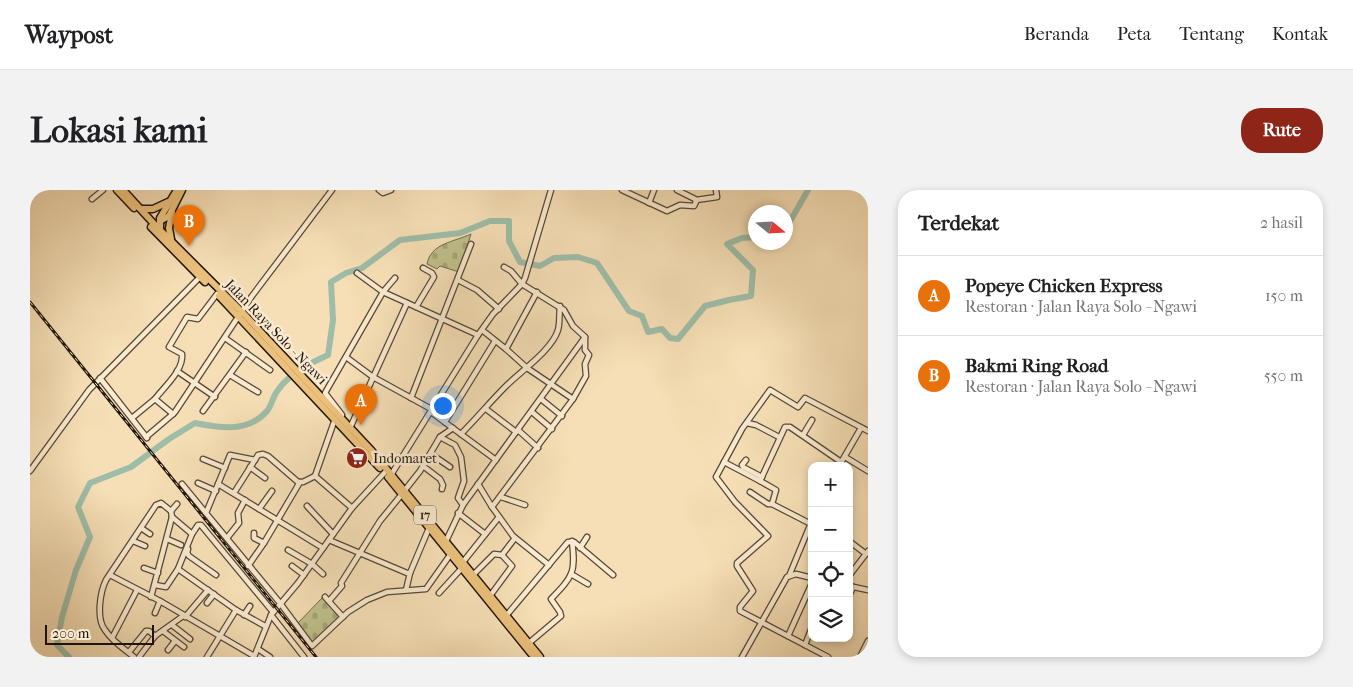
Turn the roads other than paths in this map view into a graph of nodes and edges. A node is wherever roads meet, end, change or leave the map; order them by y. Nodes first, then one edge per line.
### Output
1 (103, 190) edge
2 (117, 190) edge
3 (123, 190) edge
4 (177, 190) edge
5 (182, 190) edge
6 (332, 190) edge
7 (378, 190) edge
8 (391, 190) edge
9 (551, 190) edge
10 (622, 190) edge
11 (654, 190) edge
12 (678, 190) edge
13 (690, 190) edge
14 (716, 190) edge
15 (687, 196) junction
16 (92, 199) dead end
17 (171, 200) junction
18 (696, 200) junction
19 (649, 203) junction
20 (174, 207) junction
21 (141, 209) junction
22 (147, 220) junction
23 (160, 221) junction
24 (160, 230) junction
25 (161, 238) junction
26 (171, 241) junction
27 (471, 244) dead end
28 (504, 267) dead end
29 (424, 268) dead end
30 (356, 273) dead end
31 (200, 277) junction
32 (395, 278) dead end
33 (458, 280) junction
34 (522, 284) junction
35 (382, 292) junction
36 (537, 292) junction
37 (217, 294) junction
38 (407, 303) junction
39 (560, 306) junction
40 (416, 307) junction
41 (499, 309) junction
42 (240, 315) junction
43 (442, 319) junction
44 (482, 330) junction
45 (478, 335) junction
46 (585, 337) junction
47 (225, 338) junction
48 (495, 341) junction
49 (506, 349) junction
50 (246, 352) junction
51 (346, 357) junction
52 (527, 368) junction
53 (270, 370) dead end
54 (177, 371) junction
55 (230, 375) junction
56 (373, 377) junction
57 (100, 378) junction
58 (302, 380) junction
59 (194, 383) junction
60 (551, 385) junction
61 (258, 392) dead end
62 (214, 397) junction
63 (411, 398) junction
64 (155, 399) junction
65 (541, 399) junction
66 (573, 399) junction
67 (486, 409) junction
68 (432, 411) junction
69 (204, 412) dead end
70 (532, 412) junction
71 (173, 414) junction
72 (562, 416) junction
73 (132, 418) junction
74 (335, 419) junction
75 (812, 420) dead end
76 (445, 422) junction
77 (747, 423) junction
78 (351, 427) junction
79 (453, 428) junction
80 (552, 428) junction
81 (861, 428) junction
82 (517, 431) junction
83 (868, 431) edge
84 (461, 434) junction
85 (803, 436) junction
86 (440, 437) junction
87 (779, 437) junction
88 (538, 448) junction
89 (431, 454) junction
90 (844, 457) junction
91 (203, 459) dead end
92 (255, 460) junction
93 (496, 460) junction
94 (746, 460) dead end
95 (724, 462) junction
96 (837, 462) edge
97 (841, 462) edge
98 (424, 466) junction
99 (250, 467) junction
100 (224, 468) junction
101 (450, 468) dead end
102 (30, 471) edge
103 (868, 471) edge
104 (388, 474) junction
105 (315, 476) junction
106 (266, 478) dead end
107 (761, 479) junction
108 (300, 482) junction
109 (198, 483) dead end
110 (182, 484) dead end
111 (218, 484) junction
112 (478, 484) junction
113 (442, 489) dead end
114 (216, 491) junction
115 (272, 491) dead end
116 (403, 492) junction
117 (750, 492) dead end
118 (234, 493) junction
119 (501, 497) junction
120 (245, 500) junction
121 (177, 504) dead end
122 (772, 504) junction
123 (463, 505) junction
124 (525, 505) dead end
125 (308, 506) dead end
126 (492, 507) junction
127 (259, 508) junction
128 (352, 508) junction
129 (172, 511) junction
130 (206, 513) junction
131 (458, 513) junction
132 (499, 517) junction
133 (172, 518) junction
134 (278, 520) junction
135 (808, 522) edge
136 (141, 528) junction
137 (429, 528) junction
138 (808, 530) edge
139 (254, 533) dead end
140 (150, 534) dead end
141 (333, 534) junction
142 (485, 534) junction
143 (192, 535) junction
144 (587, 537) dead end
145 (227, 538) junction
146 (515, 538) junction
147 (167, 539) junction
148 (329, 540) junction
149 (133, 541) junction
150 (446, 541) junction
151 (572, 541) junction
152 (264, 544) junction
153 (853, 544) edge
154 (182, 545) dead end
155 (145, 546) dead end
156 (324, 548) junction
157 (580, 548) junction
158 (288, 550) dead end
159 (867, 553) edge
160 (361, 554) junction
161 (450, 555) junction
162 (502, 555) junction
163 (312, 564) junction
164 (462, 565) junction
165 (549, 565) junction
166 (248, 566) junction
167 (292, 566) dead end
168 (144, 568) dead end
169 (178, 569) junction
170 (853, 571) edge
171 (158, 573) junction
172 (410, 573) junction
173 (323, 574) dead end
174 (571, 574) junction
175 (110, 575) junction
176 (216, 575) dead end
177 (304, 575) junction
178 (473, 575) junction
179 (613, 575) dead end
180 (789, 576) junction
181 (808, 577) edge
182 (588, 584) dead end
183 (155, 586) junction
184 (853, 586) edge
185 (137, 590) junction
186 (208, 590) junction
187 (406, 590) junction
188 (868, 590) edge
189 (808, 592) edge
190 (439, 593) dead end
191 (214, 594) junction
192 (490, 596) junction
193 (151, 597) junction
194 (160, 601) junction
195 (207, 604) dead end
196 (280, 604) junction
197 (250, 606) dead end
198 (236, 610) junction
199 (155, 613) dead end
200 (272, 614) junction
201 (244, 615) junction
202 (184, 616) junction
203 (506, 616) junction
204 (343, 617) junction
205 (762, 622) junction
206 (172, 625) junction
207 (265, 626) junction
208 (163, 631) junction
209 (154, 636) junction
210 (219, 636) junction
211 (788, 636) junction
212 (808, 637) edge
213 (112, 638) junction
214 (190, 639) dead end
215 (175, 641) junction
216 (868, 641) edge
217 (529, 643) junction
218 (805, 645) junction
219 (184, 648) dead end
220 (258, 649) junction
221 (168, 650) dead end
222 (129, 652) junction
223 (209, 656) edge
224 (303, 656) edge
225 (134, 657) edge
226 (139, 657) edge
227 (254, 657) edge
228 (270, 657) edge
229 (534, 657) edge
230 (540, 657) edge
231 (742, 657) edge
232 (828, 657) edge
233 (860, 657) edge

1 - 16 street
2 - 22 highway, Jalan Raya Solo - Ngawi / 17
3 - 21 highway, Jalan Raya Solo - Ngawi / 17
4 - 17 highway
5 - 20 highway
6 - 42 street
7 - 8 street
9 - 34 street
10 - 19 street
11 - 19 street
12 - 15 street
13 - 15 street
14 - 18 street
15 - 18 street
17 - 21 highway
17 - 23 highway
18 - 19 street
20 - 23 highway
20 - 26 highway
21 - 22 highway, Jalan Raya Solo - Ngawi / 17
22 - 23 highway
22 - 24 highway, Jalan Raya Solo - Ngawi / 17
22 - 25 highway, Jalan Raya Solo - Ngawi / 17
23 - 24 highway
24 - 25 highway
24 - 26 highway, Jalan Raya Solo - Ngawi / 17
25 - 31 highway, Jalan Raya Solo - Ngawi / 17
26 - 42 highway, Jalan Raya Solo - Ngawi / 17
27 - 33 street
28 - 34 street
29 - 40 street
30 - 35 street
31 - 37 highway, Jalan Raya Solo - Ngawi / 17
31 - 57 street
32 - 35 street
33 - 41 street
33 - 43 street
34 - 36 street
34 - 41 street
35 - 38 street
35 - 51 street
36 - 39 street
36 - 49 street
37 - 42 highway, Jalan Raya Solo - Ngawi / 17
37 - 54 street
38 - 40 street
38 - 56 street
39 - 46 street
39 - 52 street
40 - 43 street
41 - 44 street
42 - 47 street
42 - 58 highway, Jalan Raya Solo - Ngawi / 17
43 - 45 street
43 - 63 street
44 - 45 street
44 - 48 street
45 - 68 street
46 - 60 street
46 - 66 street
47 - 50 street
47 - 59 street
48 - 49 street
48 - 76 street
49 - 52 street
50 - 53 street
50 - 55 street
51 - 56 street
51 - 78 street
52 - 60 street
52 - 67 street
54 - 59 street
54 - 64 street
55 - 61 street
55 - 62 street
56 - 63 street
56 - 78 street
57 - 73 street
57 - 102 street
58 - 74 highway, Jalan Raya Solo - Ngawi / 17
58 - 78 highway, Jalan Raya Solo - Ngawi / 17
59 - 62 street
59 - 71 street
60 - 65 street
60 - 66 street
62 - 69 street
63 - 68 street
64 - 71 street
64 - 73 street
65 - 70 street
65 - 72 street
66 - 72 street
67 - 82 street
67 - 84 street
68 - 76 street
68 - 104 street
70 - 80 street
70 - 82 street
71 - 73 street
72 - 80 street
74 - 104 highway, Jalan Raya Solo - Ngawi / 17
74 - 105 street
75 - 85 street
76 - 79 street
77 - 81 street
77 - 87 street
77 - 95 street
78 - 104 highway, Jalan Raya Solo - Ngawi / 17
79 - 84 street
79 - 86 street
80 - 88 street
81 - 83 street
81 - 90 street
82 - 88 street
82 - 93 street
84 - 93 street
85 - 87 street
85 - 96 street
86 - 89 street
86 - 123 street
87 - 107 street
88 - 119 street
89 - 98 street
89 - 101 street
90 - 97 street
90 - 103 street
91 - 100 street
92 - 99 street
92 - 100 street
92 - 108 street
93 - 112 street
94 - 107 street
95 - 107 street
95 - 205 street
98 - 113 street
98 - 116 street
99 - 106 street
99 - 118 street
100 - 111 street
104 - 116 highway, Jalan Raya Solo - Ngawi / 17
104 - 128 street
105 - 108 street
105 - 128 street
107 - 122 street
108 - 134 street
109 - 114 street
110 - 130 street
111 - 114 street
111 - 118 street
112 - 123 street
112 - 126 street
114 - 130 street
115 - 127 street
116 - 137 highway, Jalan Raya Solo - Ngawi / 17
116 - 150 highway, Jalan Raya Solo - Ngawi / 17
116 - 160 street
117 - 122 street
118 - 120 street
119 - 124 street
119 - 126 street
120 - 127 street
120 - 145 street
121 - 129 street
122 - 135 street
123 - 131 street
125 - 141 street
126 - 132 street
127 - 134 street
128 - 141 street
129 - 133 street
129 - 136 street
130 - 145 street
131 - 142 street
131 - 150 street
132 - 142 street
132 - 146 street
133 - 143 street
133 - 147 street
134 - 152 street
134 - 156 street
136 - 140 street
136 - 149 street
137 - 161 highway, Jalan Raya Solo - Ngawi / 17
137 - 172 street
138 - 180 street
139 - 152 street
141 - 148 street
142 - 164 street
143 - 169 street
143 - 176 street
143 - 200 street
144 - 157 street
145 - 166 street
146 - 162 street
146 - 165 street
147 - 154 street
147 - 171 street
148 - 156 street
148 - 160 street
149 - 155 street
149 - 175 street
150 - 164 highway, Jalan Raya Solo - Ngawi / 17
151 - 157 street
151 - 165 street
151 - 174 street
152 - 166 street
153 - 159 street
156 - 163 street
157 - 179 street
158 - 163 street
159 - 170 street
160 - 172 street
160 - 204 street
161 - 164 highway, Jalan Raya Solo - Ngawi / 17
161 - 187 street
162 - 178 street
162 - 192 street
163 - 173 street
163 - 177 street
164 - 178 highway, Jalan Raya Solo - Ngawi / 17
164 - 190 street
164 - 229 highway, Jalan Raya Solo - Ngawi / 17
165 - 203 street
166 - 196 street
167 - 177 street
168 - 171 street
169 - 183 street
169 - 186 street
171 - 183 street
172 - 187 street
174 - 182 street
174 - 217 street
175 - 185 street
175 - 213 street
177 - 196 street
178 - 192 highway, Jalan Raya Solo - Ngawi / 17
180 - 181 street
180 - 205 street
183 - 193 street
184 - 188 street
185 - 193 street
185 - 213 street
186 - 191 street
186 - 202 street
187 - 204 street
189 - 211 street
191 - 195 street
191 - 198 street
192 - 203 highway, Jalan Raya Solo - Ngawi / 17
193 - 194 street
194 - 199 street
194 - 202 street
196 - 200 street
196 - 204 street
197 - 201 street
198 - 201 street
198 - 210 street
200 - 207 street
200 - 224 street
201 - 207 street
202 - 206 street
202 - 210 street
203 - 217 highway, Jalan Raya Solo - Ngawi / 17
205 - 211 street
205 - 231 street
206 - 208 street
206 - 214 street
207 - 220 street
208 - 209 street
208 - 215 street
209 - 222 street
209 - 226 street
210 - 223 street
210 - 227 street
211 - 218 street
212 - 218 street
213 - 222 street
215 - 219 street
215 - 221 street
216 - 233 street
217 - 230 highway, Jalan Raya Solo - Ngawi / 17
218 - 232 street
220 - 227 street
220 - 228 street
222 - 225 street

